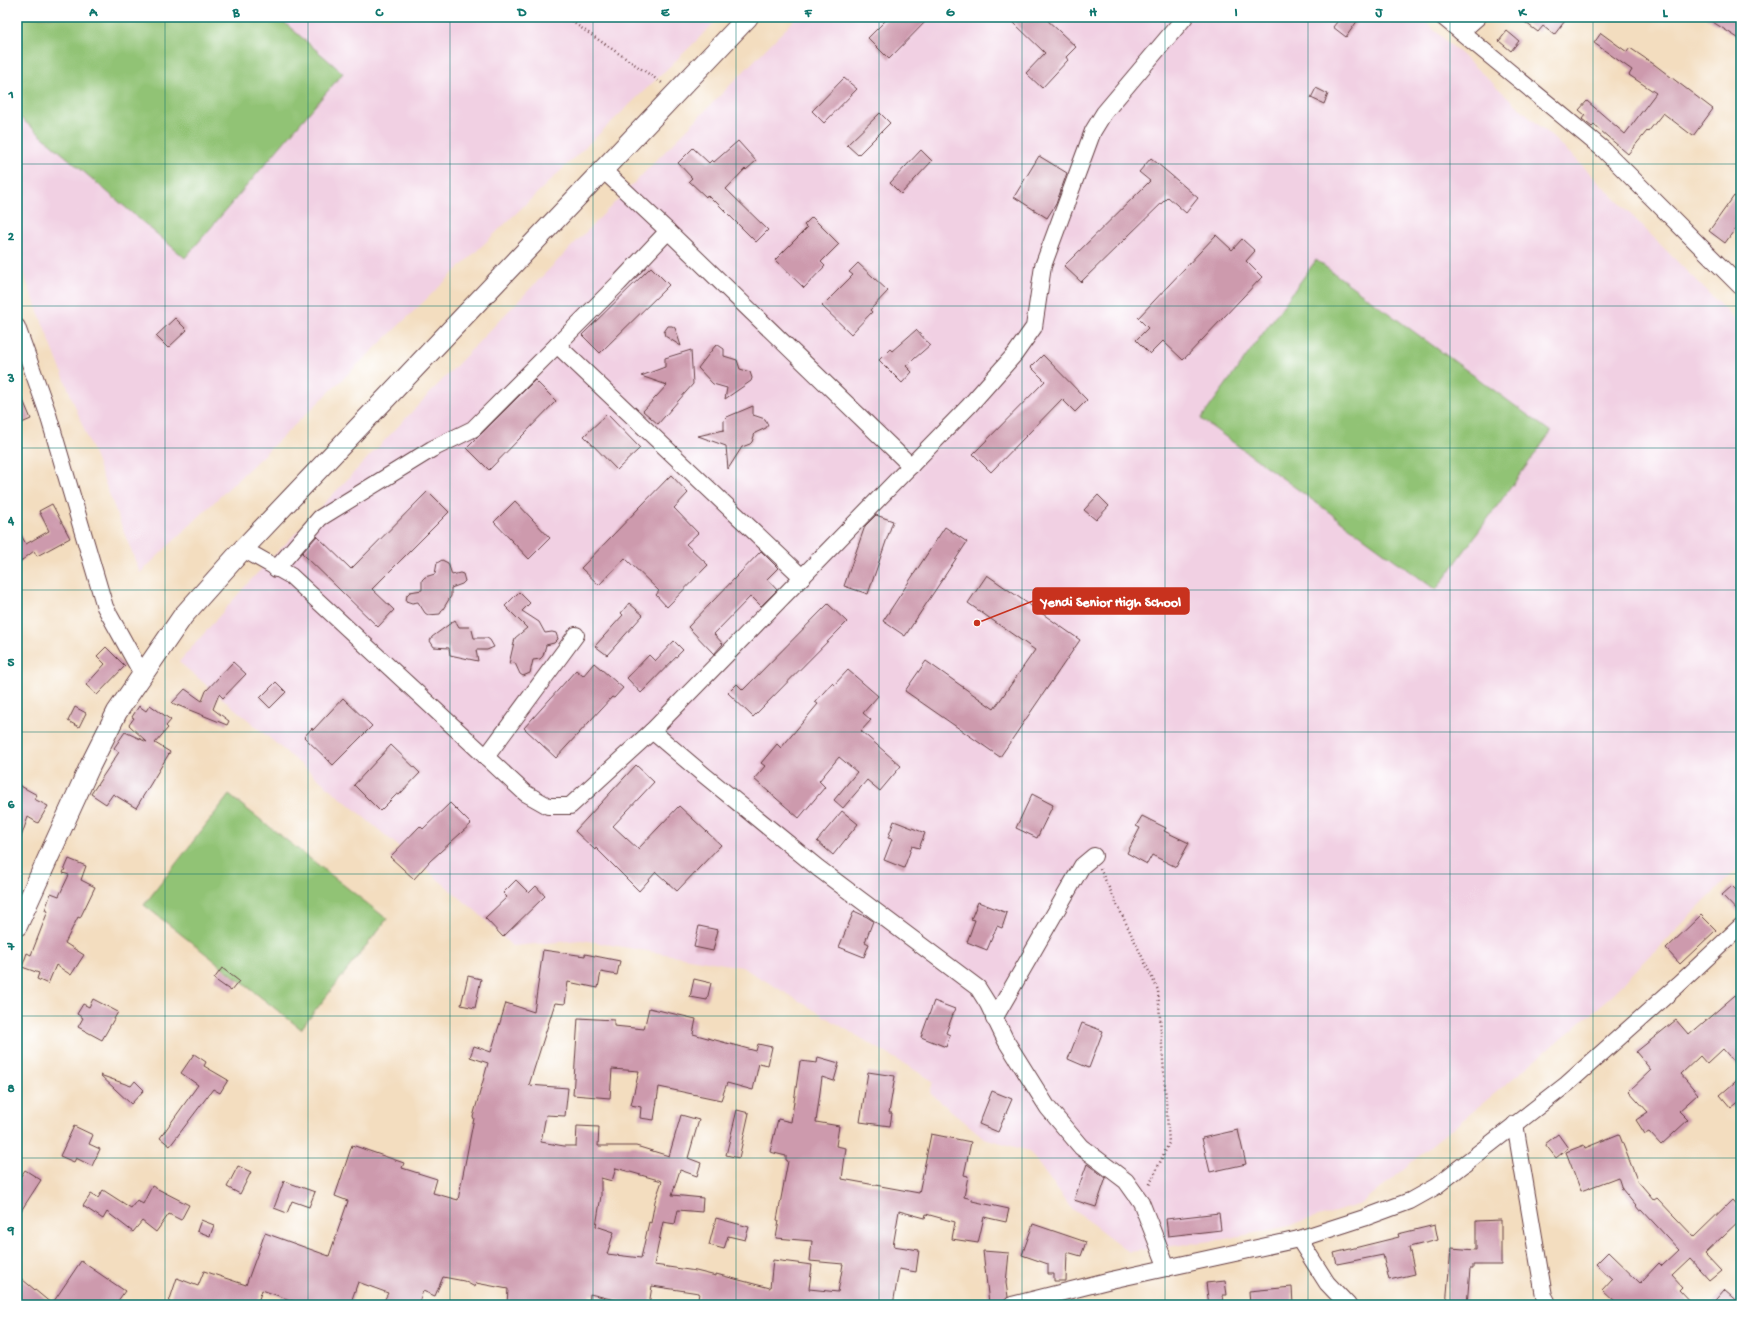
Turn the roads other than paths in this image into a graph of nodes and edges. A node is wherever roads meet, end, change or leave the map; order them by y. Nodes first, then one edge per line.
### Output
1 (748, 17) edge
2 (1185, 17) edge
3 (1443, 17) edge
4 (1478, 17) edge
5 (1461, 32) junction
6 (603, 170) junction
7 (668, 231) junction
8 (1741, 287) edge
9 (17, 327) edge
10 (557, 345) junction
11 (911, 466) junction
12 (243, 549) junction
13 (276, 569) junction
14 (802, 577) junction
15 (576, 635) dead end
16 (142, 674) junction
17 (652, 731) junction
18 (486, 757) junction
19 (1094, 856) road end
20 (17, 926) edge
21 (1741, 926) edge
22 (994, 1019) junction
23 (1515, 1124) junction
24 (1299, 1239) junction
25 (1167, 1268) junction
26 (1012, 1305) edge
27 (1348, 1305) edge
28 (1549, 1305) edge

1 - 6 main road
2 - 11 street
3 - 5 street
4 - 5 street
5 - 8 street
6 - 7 street
6 - 12 main road
7 - 10 street
7 - 11 street
9 - 16 street
10 - 13 street
10 - 14 street
11 - 14 street
12 - 13 street
12 - 16 main road
13 - 18 street
14 - 17 street
15 - 18 street
16 - 20 main road
17 - 18 street
17 - 22 street
19 - 22 street
21 - 23 street
22 - 25 street
23 - 24 street
23 - 28 street
24 - 25 street
24 - 27 street
25 - 26 street

